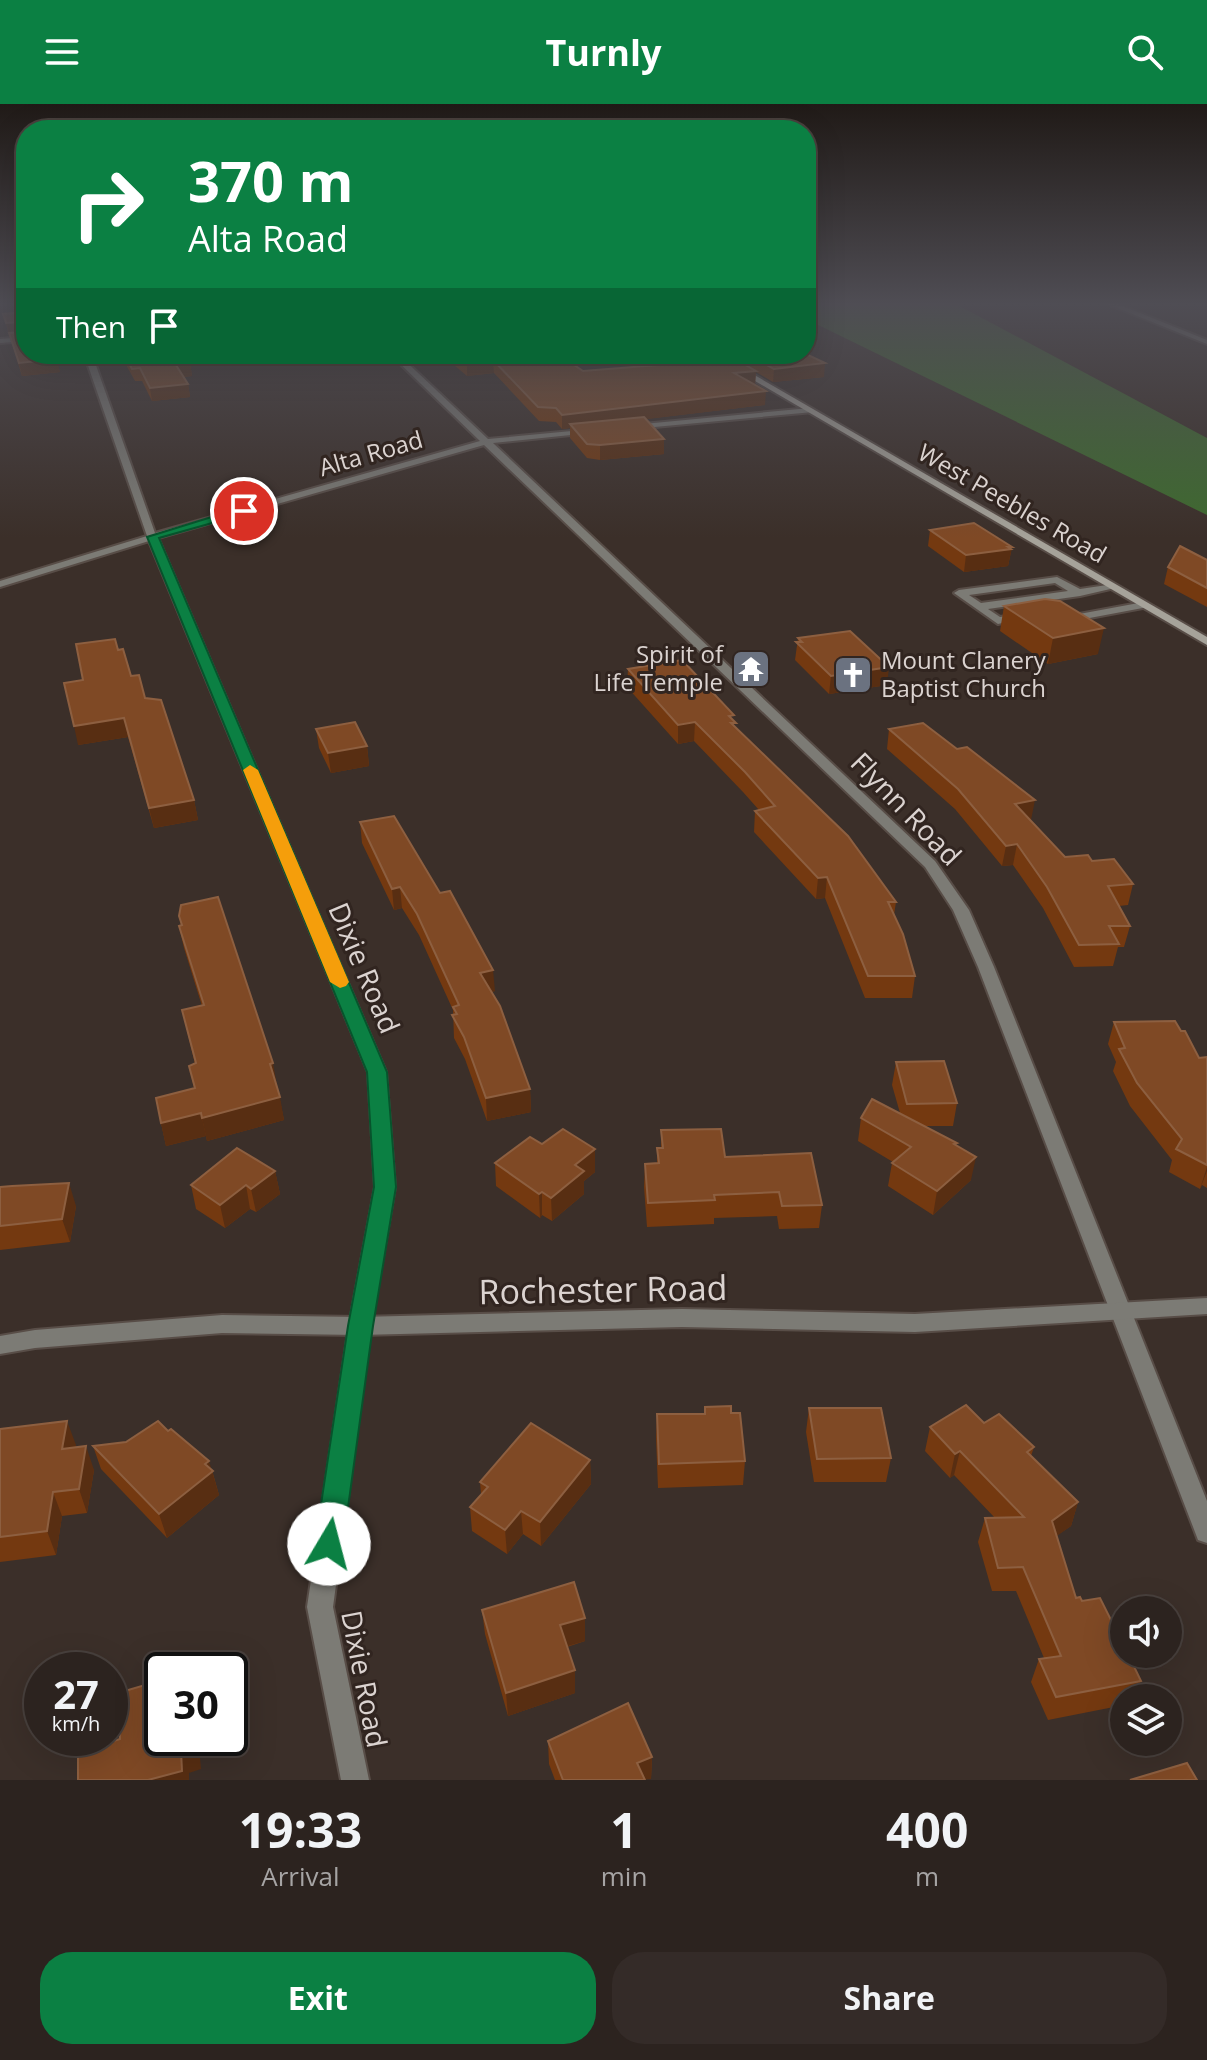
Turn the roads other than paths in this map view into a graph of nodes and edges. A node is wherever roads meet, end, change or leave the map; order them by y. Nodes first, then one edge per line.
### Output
1 (98, 381) edge
2 (423, 381) edge
3 (760, 381) edge
4 (810, 410) junction
5 (628, 428) edge
6 (597, 431) edge
7 (488, 441) junction
8 (152, 537) junction
9 (0, 584) edge
10 (1114, 587) junction
11 (1080, 593) junction
12 (1144, 605) junction
13 (978, 607) junction
14 (1029, 616) edge
15 (1044, 617) edge
16 (1207, 642) edge
17 (1207, 1306) edge
18 (1118, 1310) junction
19 (360, 1326) junction
20 (0, 1345) edge
21 (1207, 1532) edge
22 (355, 1780) edge

1 - 8 street, Dixie Road
2 - 7 street, Flynn Road
3 - 4 main road, West Peebles Road
4 - 5 street
4 - 10 main road, West Peebles Road
6 - 7 street, Alta Road
7 - 8 street, Alta Road
7 - 18 street, Flynn Road
8 - 9 street, Alta Road
8 - 19 street, Dixie Road
10 - 11 street
10 - 12 main road, West Peebles Road
11 - 13 street
11 - 13 street
12 - 15 street
12 - 16 main road, West Peebles Road
13 - 14 street
17 - 18 street, Rochester Road
18 - 19 street, Rochester Road
18 - 21 street, Flynn Road
19 - 20 street, Rochester Road
19 - 22 street, Dixie Road

